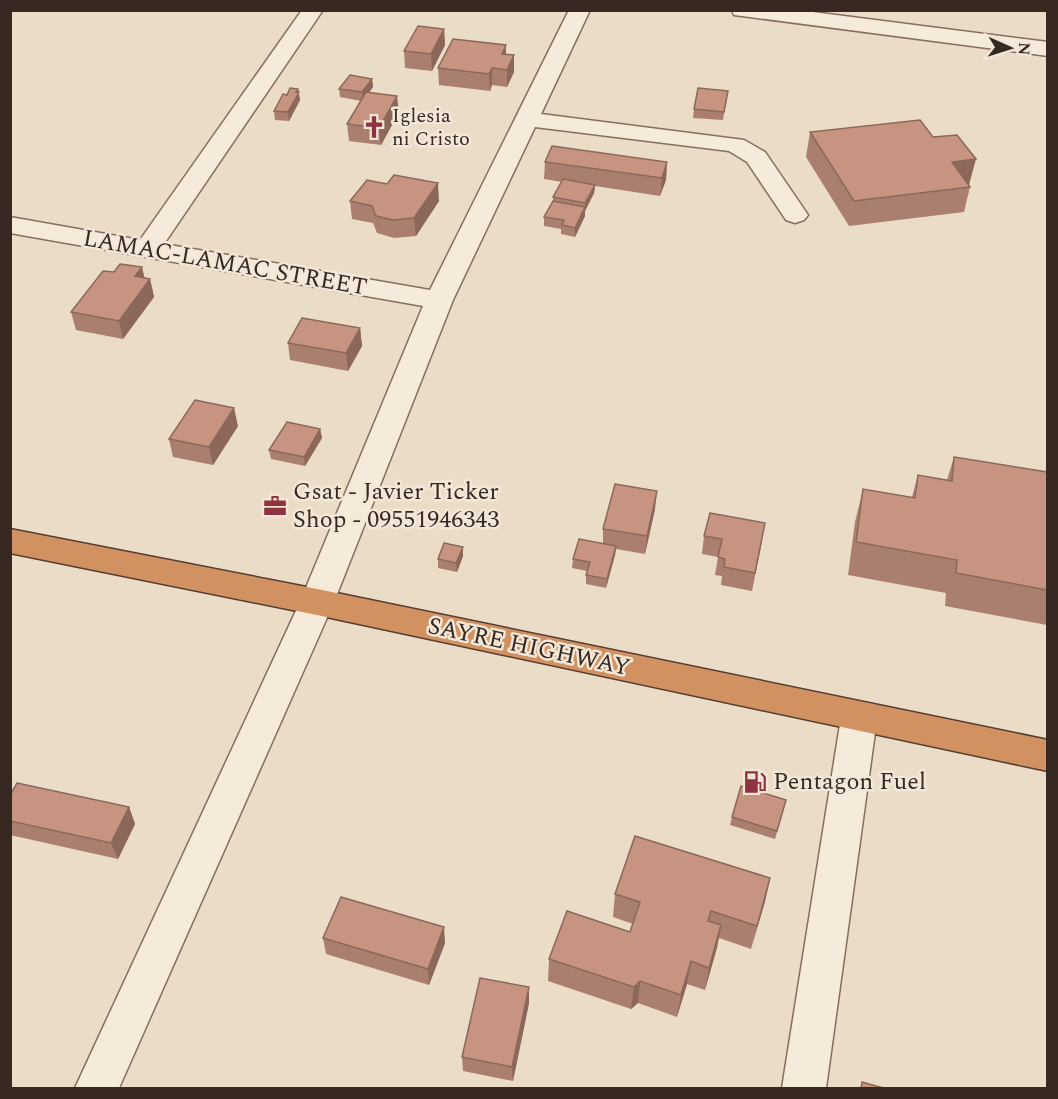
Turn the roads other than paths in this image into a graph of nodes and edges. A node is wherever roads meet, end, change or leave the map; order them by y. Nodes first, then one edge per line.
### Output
1 (313, 10) edge
2 (580, 10) edge
3 (742, 10) edge
4 (1047, 49) edge
5 (527, 119) junction
6 (795, 215) dead end
7 (10, 225) edge
8 (147, 249) junction
9 (439, 300) junction
10 (10, 541) edge
11 (318, 602) junction
12 (859, 718) junction
13 (1047, 756) edge
14 (97, 1089) edge
15 (804, 1089) edge

1 - 8 street
2 - 5 street
3 - 4 street
5 - 6 street
5 - 9 street
7 - 8 street, LAMAC-LAMAC STREET
8 - 9 street, LAMAC-LAMAC STREET
9 - 11 street
10 - 11 highway, SAYRE HIGHWAY
11 - 12 highway, SAYRE HIGHWAY
11 - 14 street
12 - 13 highway, SAYRE HIGHWAY
12 - 15 street

